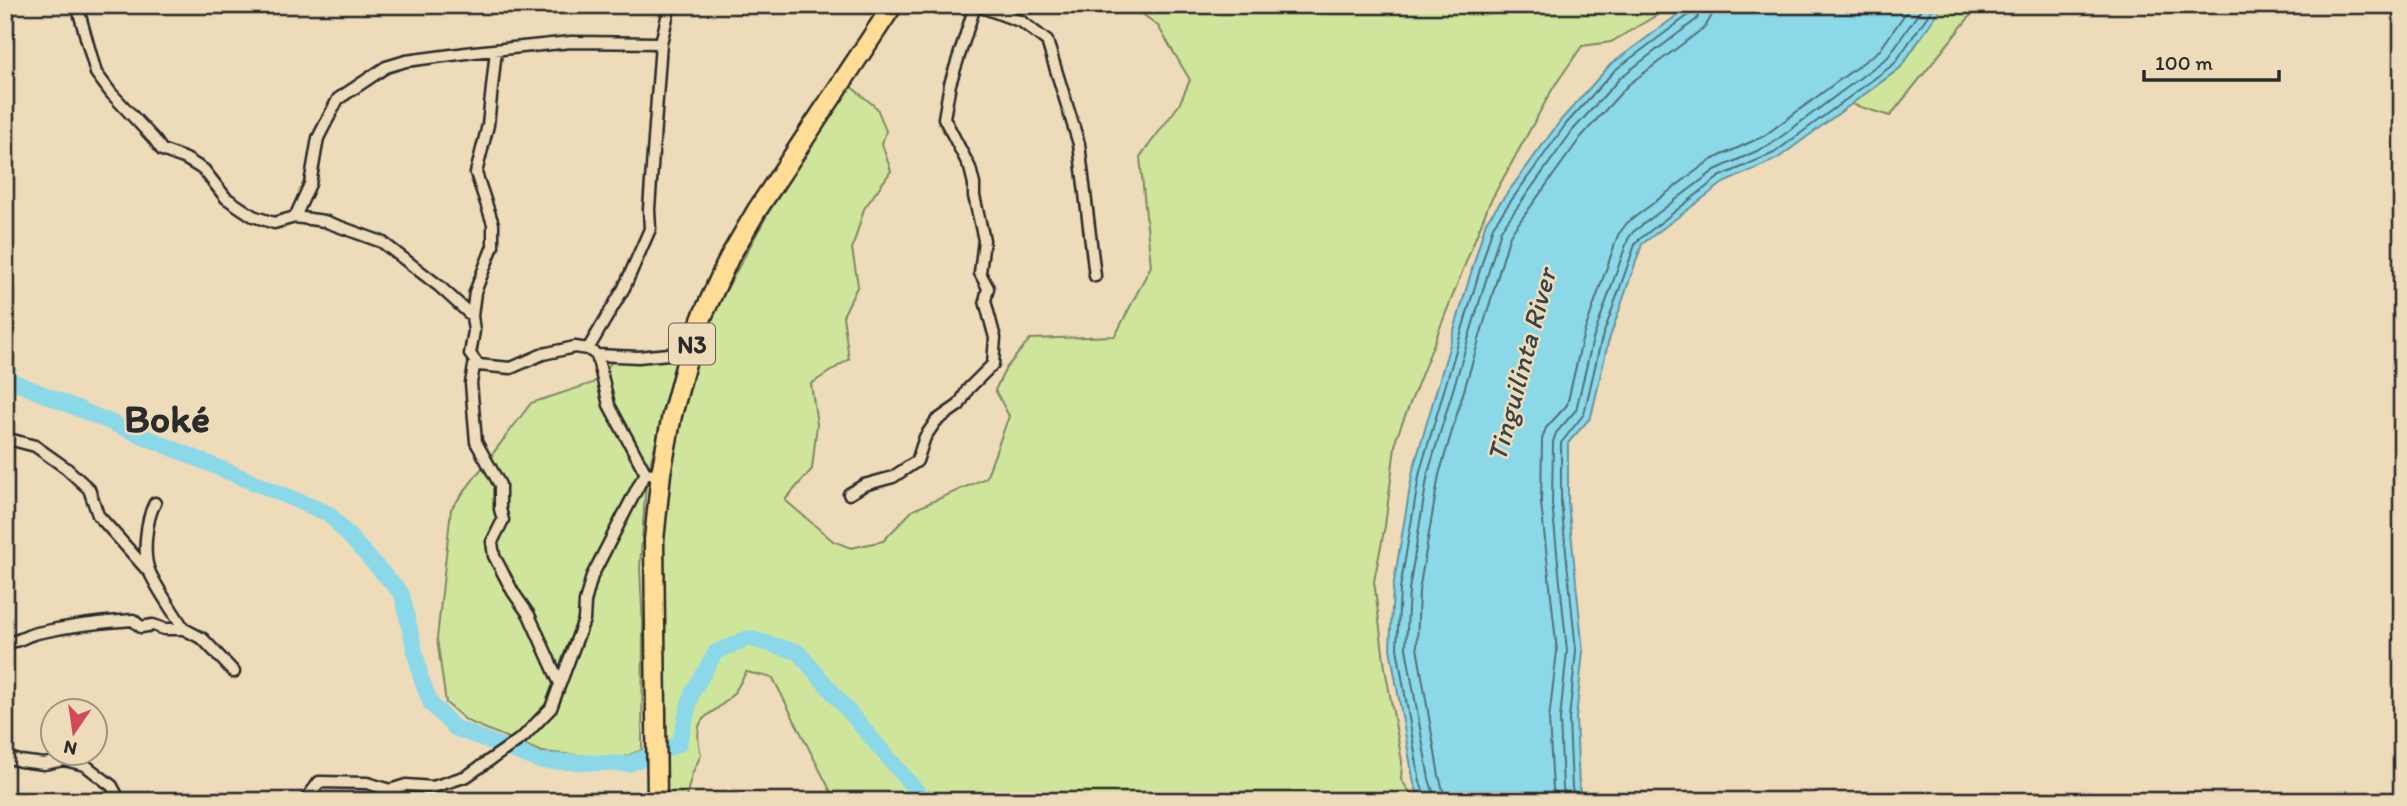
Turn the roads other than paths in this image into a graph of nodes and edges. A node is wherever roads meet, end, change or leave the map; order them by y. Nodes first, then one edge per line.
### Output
1 (77, 5) edge
2 (670, 5) edge
3 (893, 5) edge
4 (975, 6) edge
5 (661, 43) junction
6 (496, 50) junction
7 (295, 217) junction
8 (1095, 276) dead end
9 (472, 316) junction
10 (593, 352) junction
11 (689, 352) junction
12 (475, 361) junction
13 (5, 438) edge
14 (653, 474) junction
15 (849, 494) dead end
16 (155, 503) dead end
17 (148, 570) junction
18 (184, 629) junction
19 (5, 641) edge
20 (234, 673) dead end
21 (560, 684) junction
22 (5, 757) edge
23 (120, 801) edge
24 (305, 801) edge
25 (657, 801) edge

1 - 7 street
2 - 5 street
3 - 11 highway, N3
4 - 8 street
4 - 15 street
5 - 6 street
5 - 10 street
6 - 7 street
6 - 9 street
7 - 9 street
9 - 12 street
10 - 11 street
10 - 12 street
10 - 14 street
11 - 14 highway, N3
12 - 21 street
13 - 17 street
14 - 21 street
14 - 25 highway, N3
16 - 17 street
17 - 18 street
18 - 19 street
18 - 20 street
21 - 24 street
22 - 23 street

